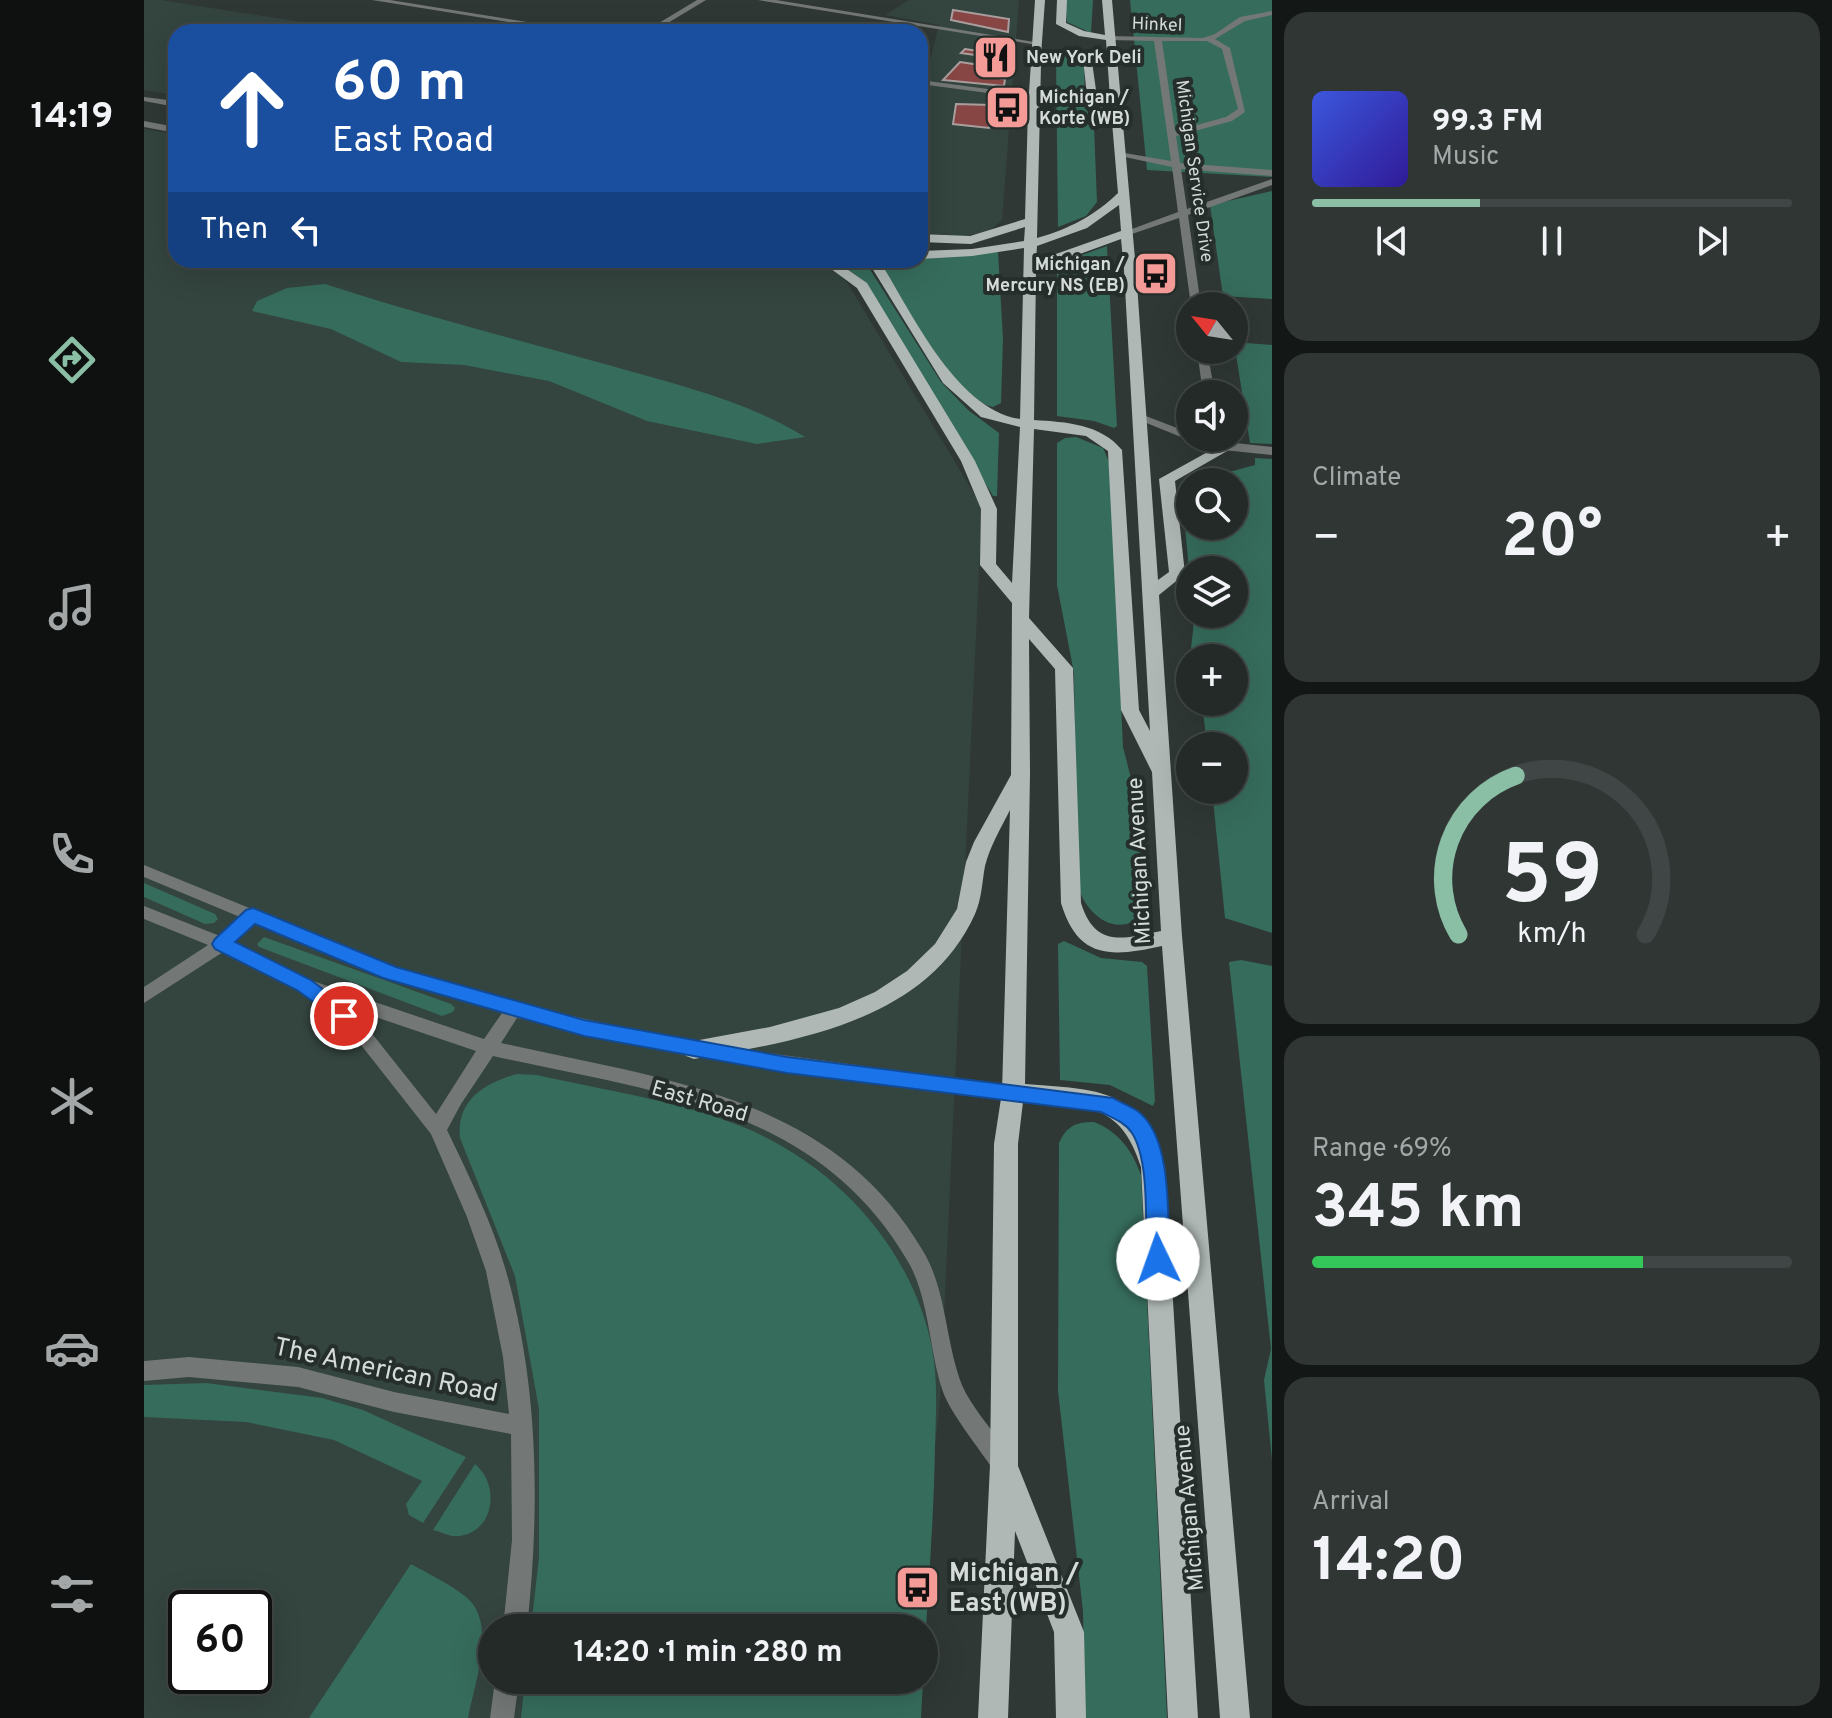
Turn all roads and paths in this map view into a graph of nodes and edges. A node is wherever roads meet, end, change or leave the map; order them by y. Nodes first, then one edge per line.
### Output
1 (376, 0) edge
2 (702, 0) edge
3 (762, 0) edge
4 (1040, 0) edge
5 (1062, 0) edge
6 (1107, 0) edge
7 (1272, 13) edge
8 (534, 24) edge
9 (662, 24) edge
10 (915, 24) edge
11 (928, 26) edge
12 (1109, 38) junction
13 (1158, 40) junction
14 (1206, 40) junction
15 (1037, 43) junction
16 (1036, 63) junction
17 (928, 83) edge
18 (1034, 97) junction
19 (144, 99) edge
20 (168, 103) edge
21 (1115, 120) junction
22 (144, 124) edge
23 (168, 128) edge
24 (1171, 135) junction
25 (1119, 155) junction
26 (1175, 166) junction
27 (1272, 173) edge
28 (1272, 182) edge
29 (1122, 195) junction
30 (1182, 213) junction
31 (1030, 221) junction
32 (1126, 233) junction
33 (928, 238) edge
34 (1030, 244) junction
35 (928, 254) edge
36 (840, 268) edge
37 (878, 268) edge
38 (1030, 268) junction
39 (1194, 292) edge
40 (1138, 416) junction
41 (1027, 424) junction
42 (1176, 431) edge
43 (1248, 446) edge
44 (1272, 451) edge
45 (1209, 452) edge
46 (1151, 593) junction
47 (1020, 610) junction
48 (1021, 773) junction
49 (1163, 775) junction
50 (144, 871) edge
51 (144, 912) edge
52 (253, 915) junction
53 (1172, 936) junction
54 (222, 944) junction
55 (304, 985) junction
56 (144, 996) edge
57 (513, 1010) junction
58 (490, 1048) junction
59 (694, 1050) junction
60 (1013, 1092) junction
61 (438, 1130) junction
62 (144, 1371) edge
63 (520, 1426) junction
64 (1004, 1465) junction
65 (516, 1614) edge
66 (505, 1694) edge
67 (502, 1718) edge
68 (993, 1718) edge
69 (1071, 1718) edge
70 (1183, 1718) edge
71 (1235, 1718) edge

1 - 8 street
2 - 9 street
3 - 10 street
4 - 15 main road
5 - 12 main road
6 - 12 main road, Michigan Avenue
7 - 14 street
11 - 15 street
12 - 13 street, Hinkel
12 - 21 main road, Michigan Avenue
13 - 14 street, Hinkel
13 - 24 street, Michigan Service Drive
14 - 24 street, Hinkel
15 - 16 main road
16 - 18 main road
16 - 21 main road
17 - 18 street
18 - 31 main road
19 - 20 street
21 - 25 main road, Michigan Avenue
22 - 23 street
24 - 26 street, Michigan Service Drive
25 - 26 street
25 - 29 main road, Michigan Avenue
26 - 27 street
26 - 30 street, Michigan Service Drive
28 - 30 street
29 - 32 main road, Michigan Avenue
29 - 34 main road
30 - 32 street
30 - 39 street, Michigan Service Drive
31 - 33 main road
31 - 34 main road
32 - 38 main road
32 - 40 main road, Michigan Avenue
34 - 35 main road
34 - 38 main road
36 - 47 main road
37 - 41 main road
38 - 41 main road
40 - 42 street
40 - 46 main road, Michigan Avenue
41 - 47 main road
41 - 49 main road
43 - 44 street
45 - 46 main road
46 - 49 main road, Michigan Avenue
47 - 48 main road
47 - 53 main road
48 - 59 main road
48 - 60 main road
49 - 53 main road, Michigan Avenue
50 - 52 street, East Road
51 - 54 street, East Road
52 - 54 street
52 - 57 street, East Road
53 - 71 main road, Michigan Avenue
54 - 55 street, East Road
54 - 56 street
55 - 58 street, East Road
55 - 61 street, The American Road
57 - 58 street
57 - 59 street, East Road
58 - 61 street
58 - 64 street, East Road
59 - 60 street, East Road
60 - 64 main road
60 - 70 main road
61 - 63 street, The American Road
62 - 63 street, The American Road
63 - 65 street, The American Road
64 - 68 main road
64 - 69 main road
66 - 67 street

